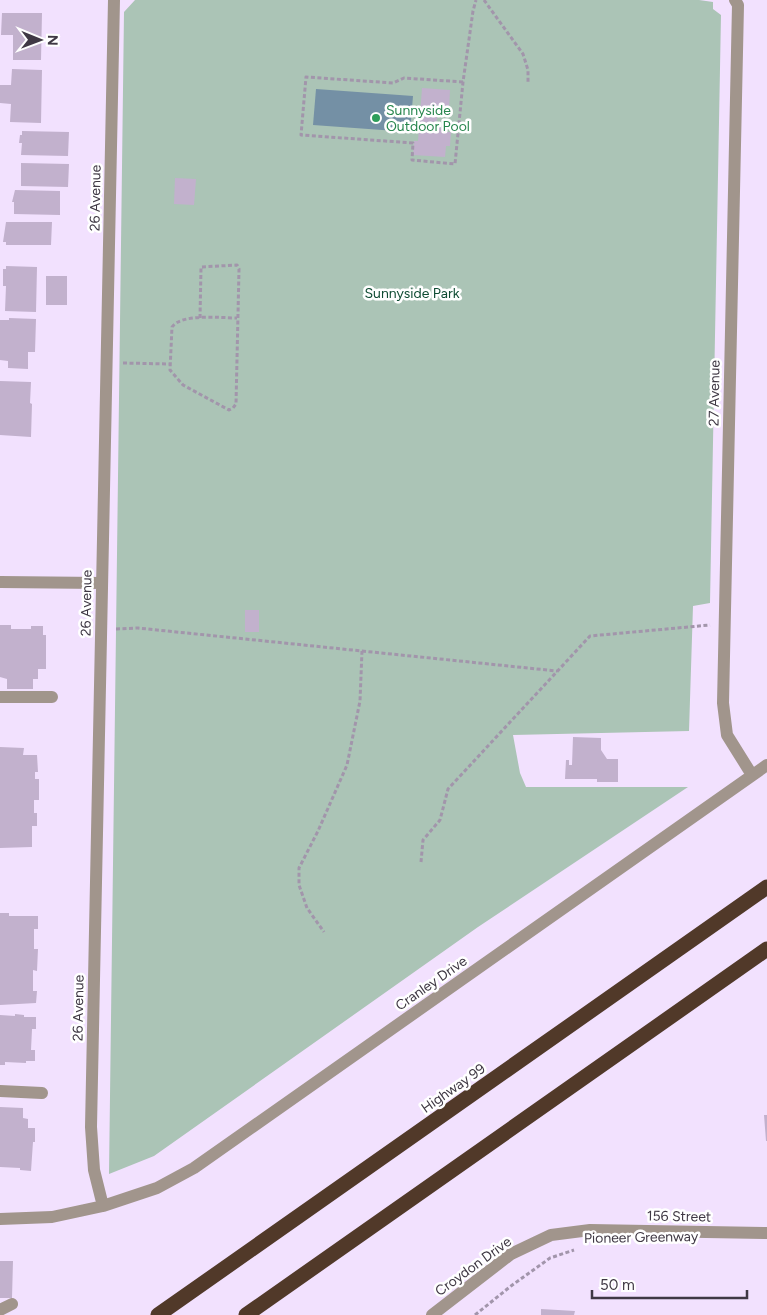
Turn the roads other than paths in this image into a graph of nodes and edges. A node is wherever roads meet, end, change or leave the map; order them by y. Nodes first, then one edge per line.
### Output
1 (114, 0) edge
2 (737, 2) edge
3 (0, 582) edge
4 (101, 584) junction
5 (0, 697) edge
6 (52, 697) dead end
7 (767, 765) edge
8 (752, 775) junction
9 (767, 887) edge
10 (767, 949) edge
11 (0, 1091) edge
12 (42, 1093) dead end
13 (103, 1206) junction
14 (0, 1219) edge
15 (590, 1230) joint
16 (767, 1233) edge
17 (158, 1315) edge
18 (246, 1315) edge
19 (432, 1315) edge

1 - 4 street, 26 Avenue
2 - 8 street, 27 Avenue
3 - 4 street
4 - 13 street, 26 Avenue
5 - 6 street
7 - 8 street, Cranley Drive
8 - 13 street, Cranley Drive
9 - 17 highway, Highway 99
10 - 18 highway
11 - 12 street
13 - 14 street
15 - 16 street, 156 Street
15 - 19 street, Croydon Drive

